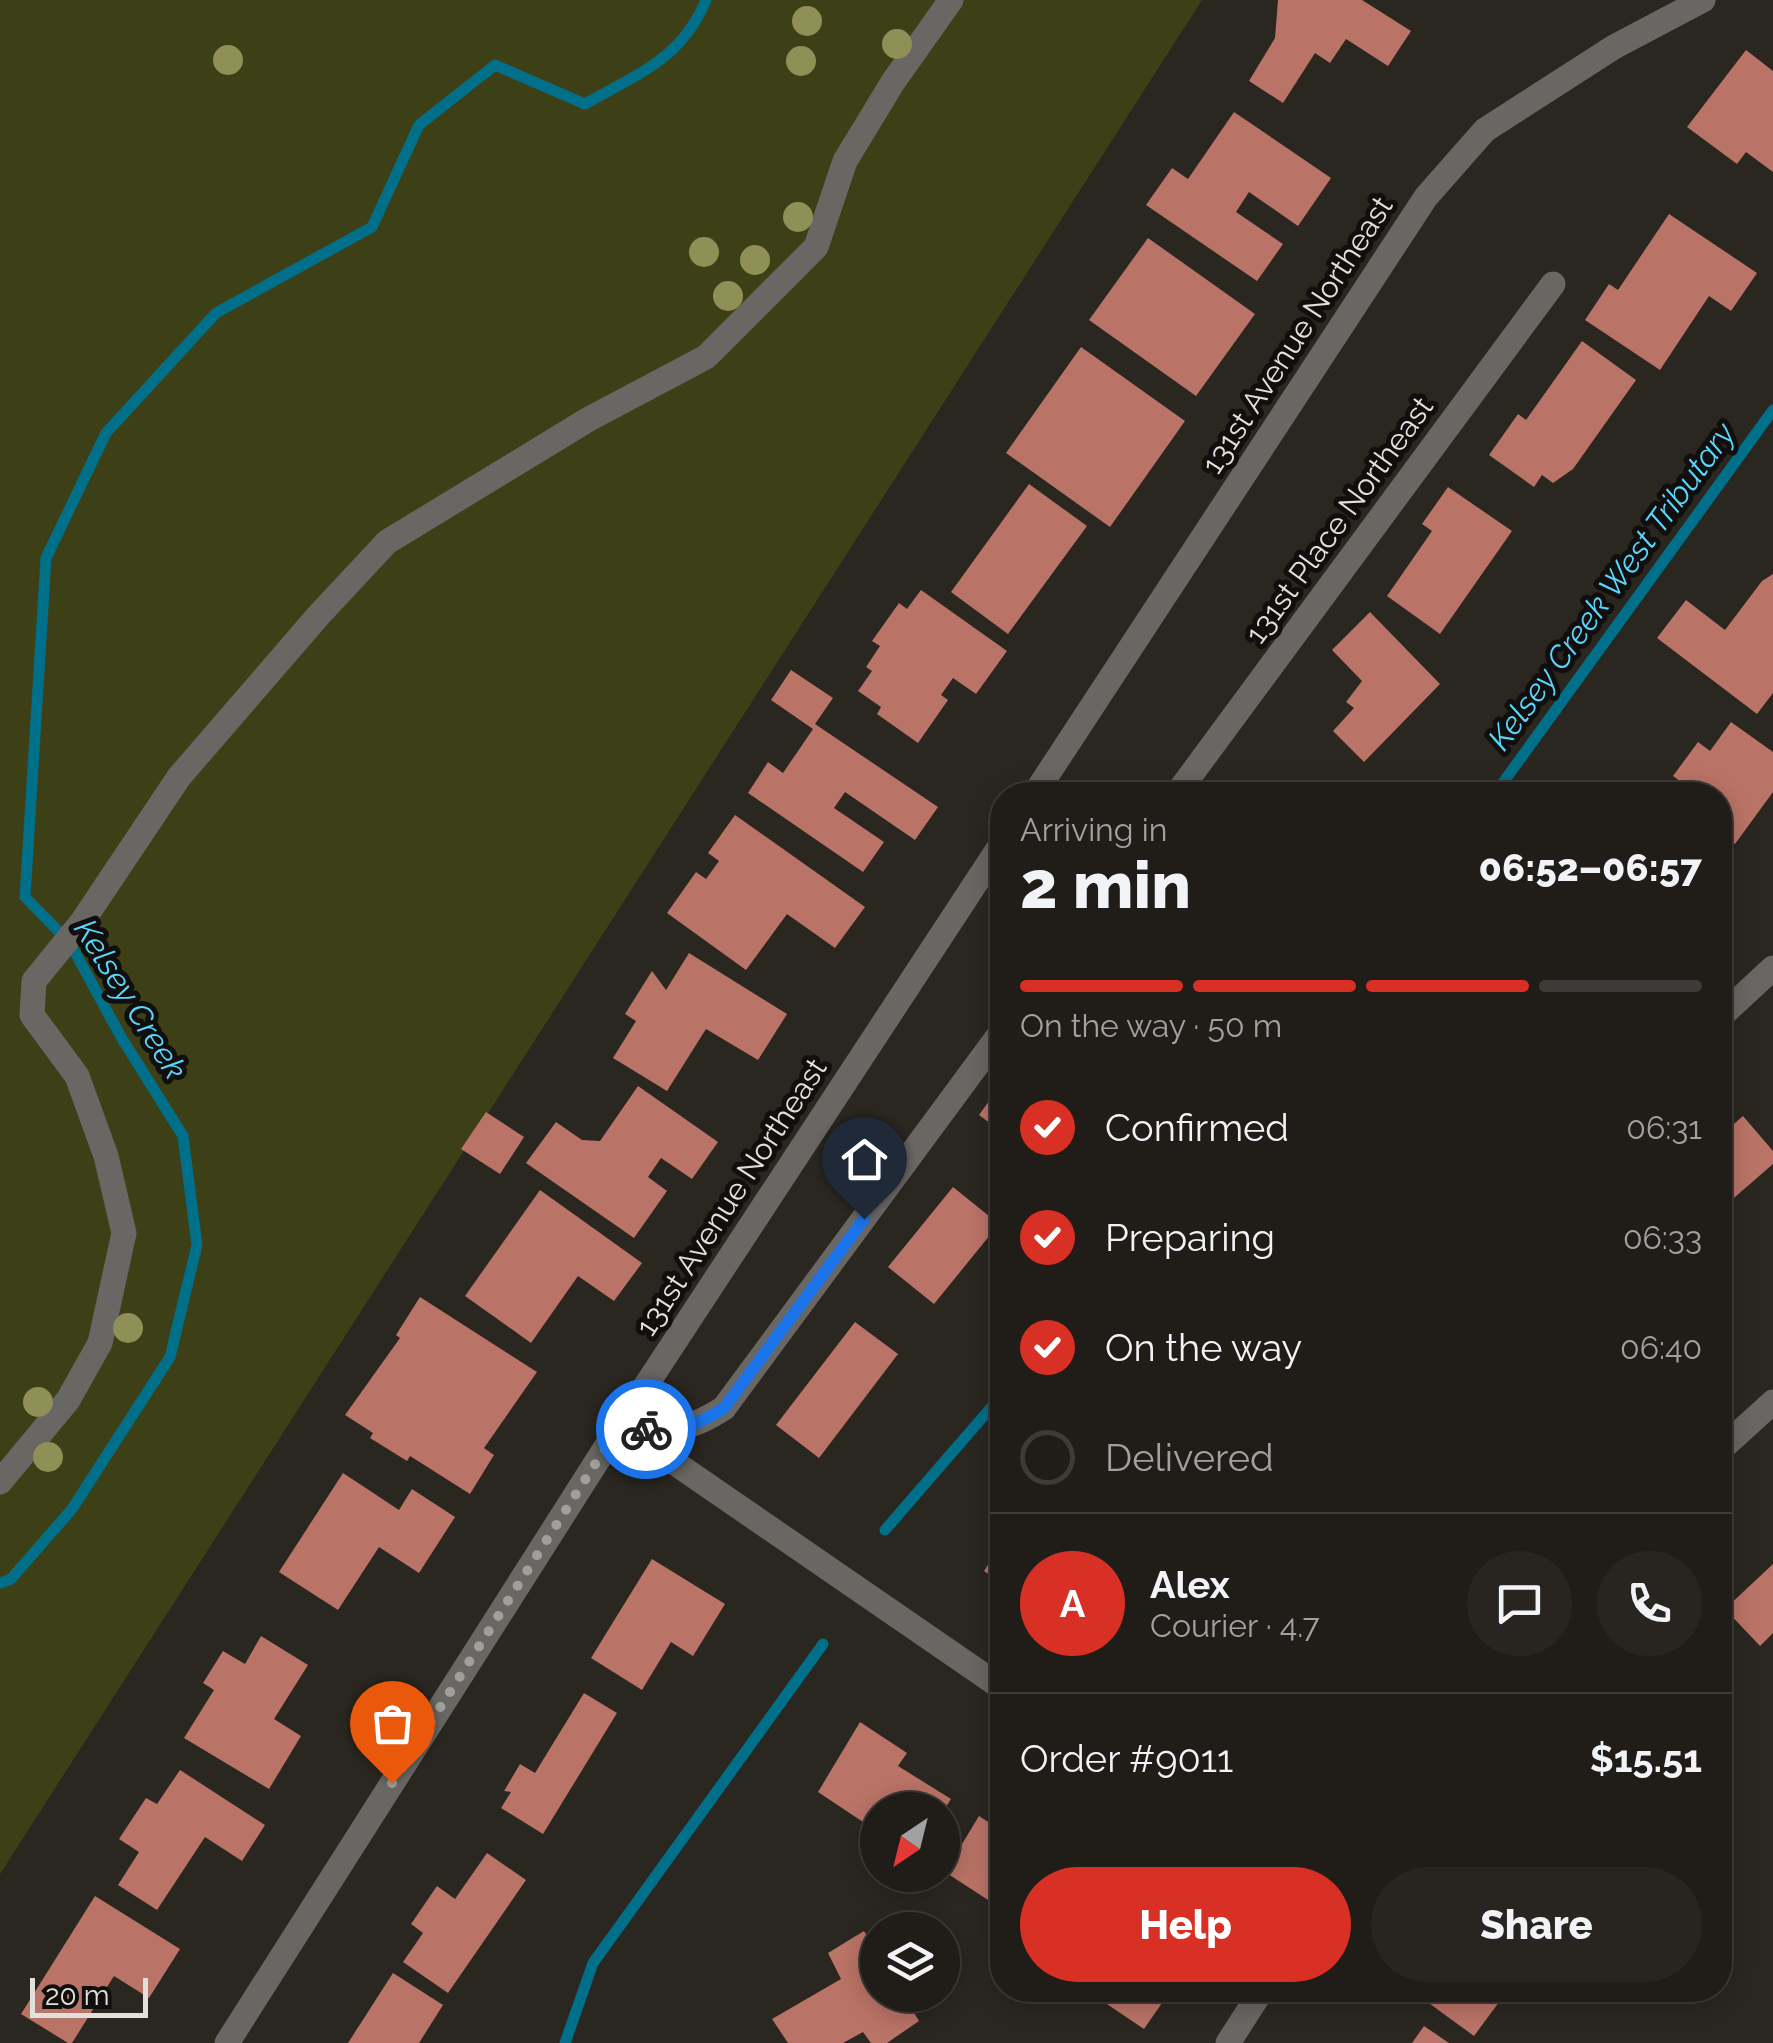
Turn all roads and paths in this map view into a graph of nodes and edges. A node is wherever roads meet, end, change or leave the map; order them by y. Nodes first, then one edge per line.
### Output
1 (950, 0) edge
2 (1703, 0) edge
3 (1553, 284) dead end
4 (1043, 782) edge
5 (1186, 782) edge
6 (990, 860) edge
7 (1773, 968) edge
8 (1732, 1006) edge
9 (990, 1047) edge
10 (1773, 1402) edge
11 (620, 1425) junction
12 (1732, 1439) edge
13 (0, 1482) edge
14 (990, 1680) edge
15 (1254, 2002) edge
16 (226, 2043) edge
17 (1228, 2043) edge

1 - 13 street
2 - 4 street, 131st Avenue Northeast
3 - 5 street, 131st Place Northeast
6 - 11 street, 131st Avenue Northeast
7 - 8 street
9 - 11 street
10 - 12 street
11 - 14 street
11 - 16 street, 131st Avenue Northeast
15 - 17 street

